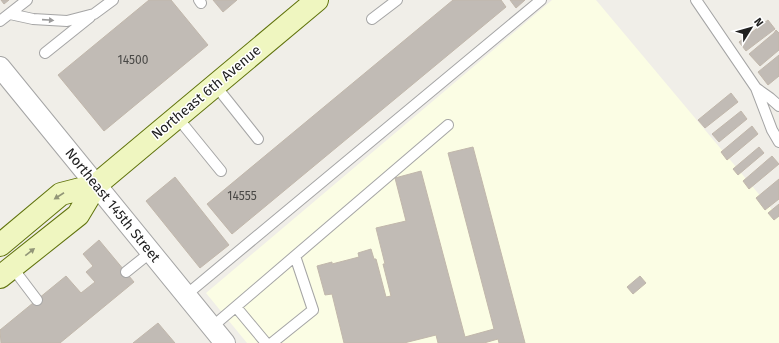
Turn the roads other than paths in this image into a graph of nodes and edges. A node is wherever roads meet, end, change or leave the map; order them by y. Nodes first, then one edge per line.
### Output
1 (27, 0) edge
2 (113, 0) edge
3 (317, 0) edge
4 (397, 0) edge
5 (541, 0) edge
6 (696, 0) edge
7 (10, 14) junction
8 (94, 14) junction
9 (372, 19) dead end
10 (0, 21) edge
11 (45, 53) dead end
12 (0, 67) edge
13 (215, 85) junction
14 (756, 88) junction
15 (779, 106) edge
16 (177, 117) junction
17 (448, 125) dead end
18 (258, 139) dead end
19 (779, 142) edge
20 (221, 170) dead end
21 (96, 184) junction
22 (0, 245) edge
23 (151, 252) junction
24 (296, 256) junction
25 (6, 272) edge
26 (126, 272) dead end
27 (186, 295) junction
28 (37, 300) dead end
29 (236, 307) junction
30 (212, 327) junction
31 (225, 343) edge
32 (266, 343) edge
33 (272, 343) edge

1 - 7 lane
2 - 8 lane
3 - 13 main road, Northeast 6th Avenue
4 - 9 lane
5 - 27 lane
6 - 14 lane
7 -> 8 lane
7 - 10 lane
8 - 11 lane
12 - 21 street, Northeast 145th Street
13 - 16 main road, Northeast 6th Avenue
13 - 18 lane
14 - 15 lane
14 - 19 lane
16 - 20 lane
16 - 21 main road, Northeast 6th Avenue
17 - 24 lane
21 -> 22 main road, Northeast 6th Avenue
21 - 23 street, Northeast 145th Street
25 -> 21 main road, Northeast 6th Avenue
23 - 26 lane
23 - 27 street, Northeast 145th Street
24 - 29 lane
24 - 33 lane
25 - 28 lane
27 - 30 street, Northeast 145th Street
29 - 30 lane
29 - 32 lane
30 - 31 street, Northeast 145th Street

